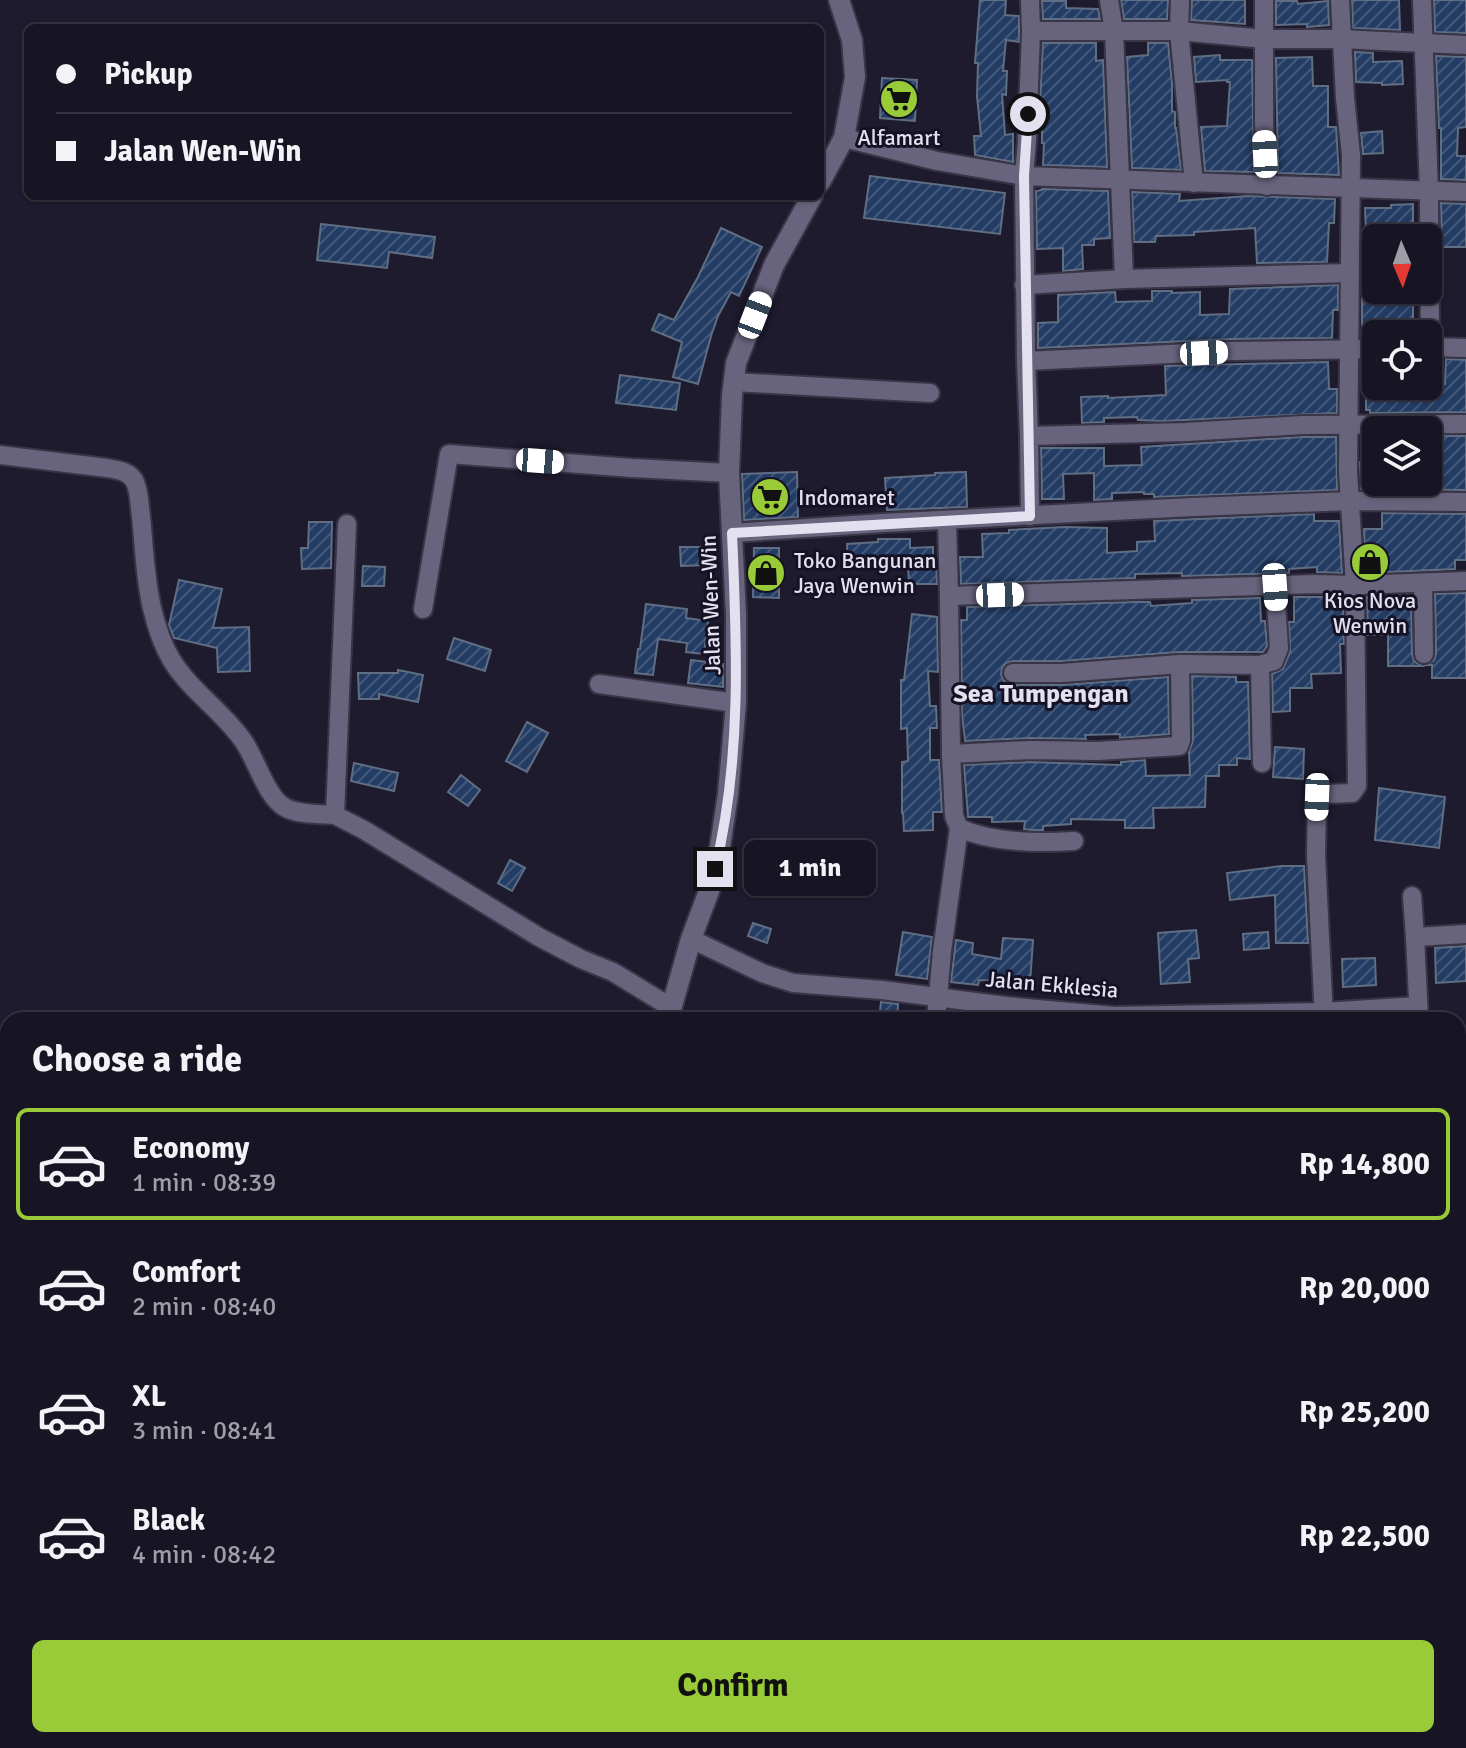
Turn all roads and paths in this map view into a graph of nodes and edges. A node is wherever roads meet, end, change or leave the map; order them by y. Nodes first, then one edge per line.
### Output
1 (839, 0) edge
2 (1030, 0) edge
3 (1109, 0) edge
4 (1180, 0) edge
5 (1264, 0) edge
6 (1340, 0) edge
7 (1422, 0) edge
8 (1031, 31) junction
9 (1114, 31) junction
10 (1179, 31) junction
11 (1264, 39) junction
12 (1340, 39) junction
13 (1422, 43) junction
14 (1466, 45) edge
15 (844, 138) junction
16 (824, 175) edge
17 (1024, 176) junction
18 (1121, 178) junction
19 (1194, 183) junction
20 (1267, 186) junction
21 (1351, 188) junction
22 (1429, 191) junction
23 (1466, 192) edge
24 (810, 200) edge
25 (1350, 273) junction
26 (1124, 279) junction
27 (1024, 285) junction
28 (1429, 320) edge
29 (1442, 347) edge
30 (1466, 348) edge
31 (1349, 349) junction
32 (1362, 349) edge
33 (1026, 361) junction
34 (734, 382) junction
35 (930, 393) dead end
36 (1466, 424) edge
37 (1348, 426) junction
38 (1029, 436) junction
39 (0, 455) edge
40 (729, 473) junction
41 (1351, 501) junction
42 (1466, 502) edge
43 (1030, 516) junction
44 (947, 521) junction
45 (347, 524) dead end
46 (732, 533) junction
47 (1466, 581) edge
48 (1423, 583) junction
49 (1355, 585) junction
50 (1275, 587) junction
51 (949, 596) junction
52 (423, 609) dead end
53 (1424, 654) dead end
54 (1180, 664) junction
55 (1260, 665) junction
56 (1013, 673) dead end
57 (599, 684) dead end
58 (736, 703) junction
59 (951, 754) junction
60 (1262, 763) dead end
61 (335, 815) junction
62 (959, 828) junction
63 (1074, 841) dead end
64 (1412, 896) dead end
65 (1466, 934) edge
66 (1415, 937) junction
67 (691, 939) junction
68 (938, 997) junction
69 (667, 1012) edge
70 (671, 1012) edge
71 (937, 1012) edge
72 (1060, 1012) edge
73 (1324, 1012) edge
74 (1418, 1012) edge

1 - 15 street
2 - 8 street
3 - 9 street
4 - 10 street
5 - 11 street
6 - 12 street
7 - 13 street
8 - 9 street
8 - 17 street
9 - 10 street
9 - 18 street
10 - 11 street
10 - 19 street
11 - 12 street
11 - 20 street
12 - 13 street
12 - 21 street
13 - 14 street
13 - 22 street
15 - 16 street
15 - 17 street
17 - 18 street
17 - 27 street
18 - 19 street
18 - 26 street
19 - 20 street
20 - 21 street
21 - 22 street
21 - 25 street
22 - 23 street
22 - 28 street
24 - 34 street, Jalan Wen-Win
25 - 26 street
25 - 31 street
26 - 27 street
27 - 33 street
29 - 30 street
31 - 32 street
31 - 33 street
31 - 37 street
33 - 38 street
34 - 35 street
34 - 40 street, Jalan Wen-Win
36 - 37 street
37 - 38 street
37 - 41 street
38 - 43 street
39 - 61 street
40 - 46 street, Jalan Wen-Win
40 - 52 street
41 - 42 street
41 - 43 street
41 - 49 street
43 - 44 street
44 - 46 street
44 - 51 street
45 - 61 street
46 - 58 street, Jalan Wen-Win
47 - 48 street
48 - 49 street
48 - 53 street
49 - 50 street
49 - 73 street
50 - 51 street
50 - 55 street
51 - 59 street
54 - 55 street
54 - 56 street
54 - 59 street
55 - 60 street
57 - 58 street
58 - 67 street, Jalan Wen-Win
59 - 62 street
61 - 69 street
62 - 63 street
62 - 68 street
64 - 66 street
65 - 66 street
66 - 74 street
67 - 68 street, Jalan Ekklesia
67 - 70 street, Jalan Wen-Win
68 - 71 street
68 - 72 street, Jalan Ekklesia

